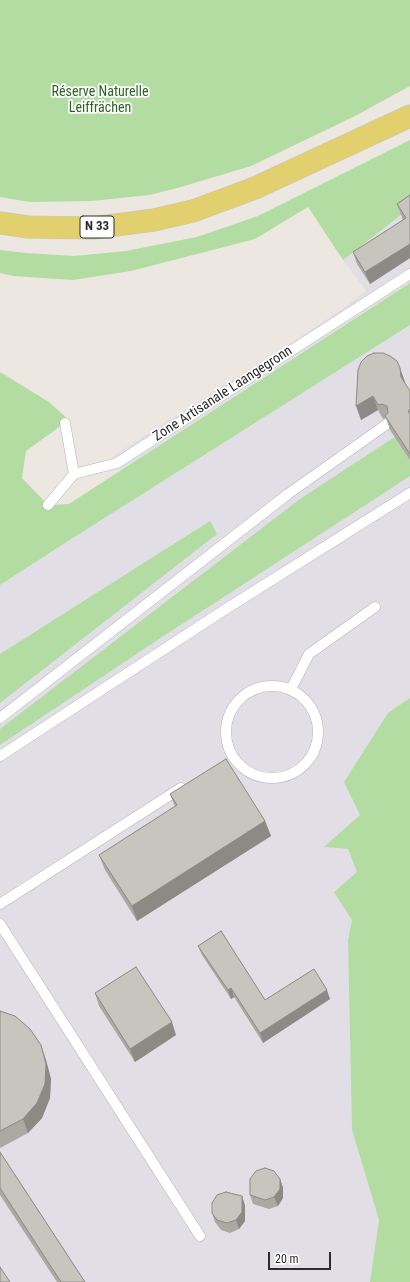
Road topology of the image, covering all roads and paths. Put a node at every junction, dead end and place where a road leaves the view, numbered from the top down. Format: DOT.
graph roads {
  1 [pos="410,111"];
  2 [pos="410,116"];
  3 [pos="369,136"];
  4 [pos="0,223"];
  5 [pos="410,274"];
  6 [pos="65,423"];
  7 [pos="386,424"];
  8 [pos="74,474"];
  9 [pos="410,493"];
  10 [pos="48,505"];
  11 [pos="375,607"];
  12 [pos="291,689"];
  13 [pos="0,718"];
  14 [pos="0,756"];
  15 [pos="192,781"];
  16 [pos="0,904"];
  17 [pos="0,924"];
  18 [pos="200,1236"];
  1 -- 3 [label="main road, N 33"];
  2 -- 3 [label="main road, N 33"];
  3 -- 4 [label="main road, N 33"];
  5 -- 8 [label="lane, Zone Artisanale Laangegronn"];
  6 -- 8 [label="lane"];
  7 -- 13 [label="lane"];
  8 -- 10 [label="lane"];
  9 -- 14 [label="lane"];
  11 -- 12 [label="lane"];
  12 -- 12 [label="lane"];
  15 -- 16 [label="lane"];
  17 -- 18 [label="lane"];
}
